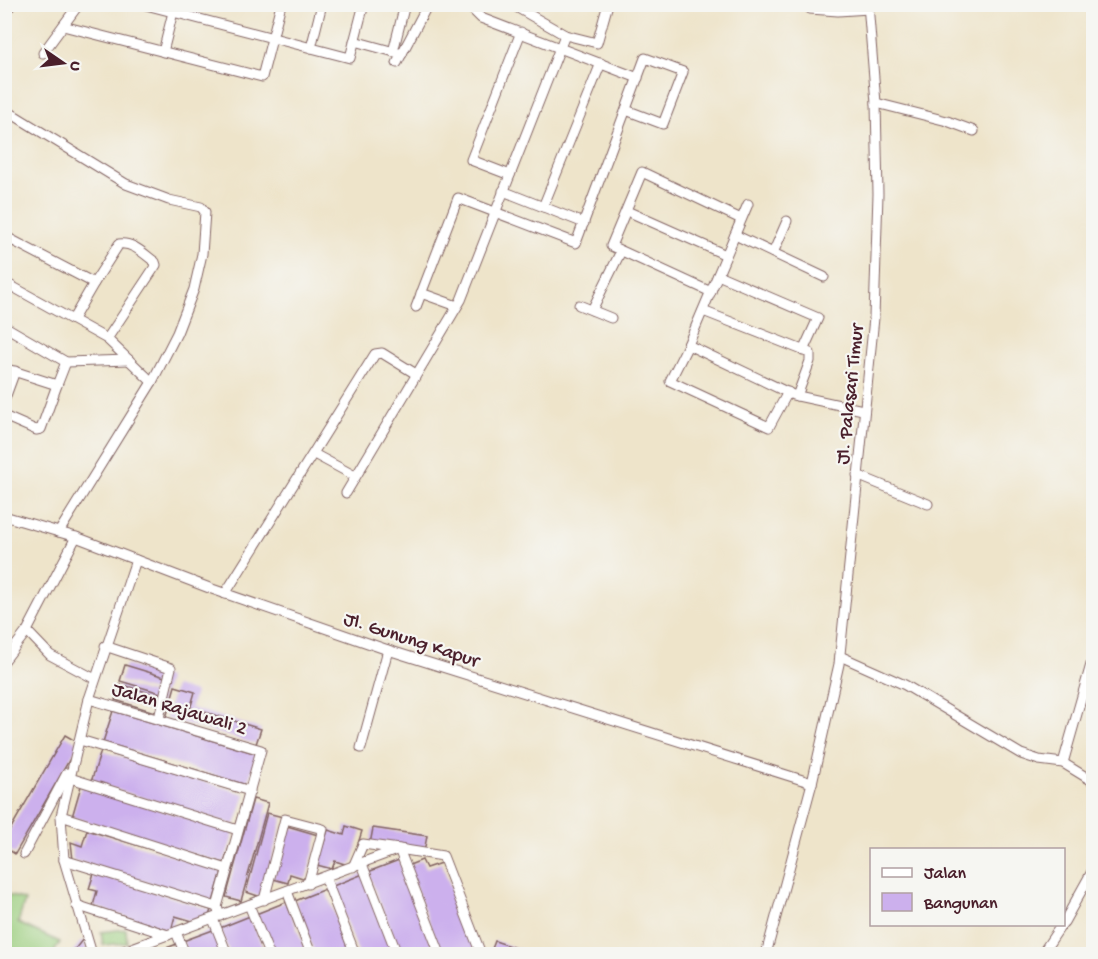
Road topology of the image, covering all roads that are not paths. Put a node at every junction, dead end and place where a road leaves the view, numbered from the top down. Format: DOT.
graph roads {
  1 [pos="12,4"];
  2 [pos="79,4"];
  3 [pos="141,4"];
  4 [pos="281,4"];
  5 [pos="322,4"];
  6 [pos="364,4"];
  7 [pos="405,4"];
  8 [pos="428,4"];
  9 [pos="467,4"];
  10 [pos="511,4"];
  11 [pos="608,4"];
  12 [pos="868,7"];
  13 [pos="174,9"];
  14 [pos="810,9"];
  15 [pos="4,13"];
  16 [pos="63,26"];
  17 [pos="521,32"];
  18 [pos="565,35"];
  19 [pos="272,38"];
  20 [pos="354,41"];
  21 [pos="560,47"];
  22 [pos="311,48"];
  23 [pos="163,52"];
  24 [pos="43,53"];
  25 [pos="397,56"];
  26 [pos="600,63"];
  27 [pos="638,78"];
  28 [pos="876,103"];
  29 [pos="4,109"];
  30 [pos="626,110"];
  31 [pos="974,131"];
  32 [pos="510,175"];
  33 [pos="503,191"];
  34 [pos="748,204"];
  35 [pos="543,207"];
  36 [pos="627,211"];
  37 [pos="495,212"];
  38 [pos="741,219"];
  39 [pos="787,221"];
  40 [pos="584,223"];
  41 [pos="735,235"];
  42 [pos="7,237"];
  43 [pos="621,251"];
  44 [pos="773,253"];
  45 [pos="726,255"];
  46 [pos="4,258"];
  47 [pos="718,274"];
  48 [pos="824,277"];
  49 [pos="4,282"];
  50 [pos="94,283"];
  51 [pos="711,292"];
  52 [pos="421,293"];
  53 [pos="579,305"];
  54 [pos="457,306"];
  55 [pos="416,307"];
  56 [pos="592,310"];
  57 [pos="703,311"];
  58 [pos="611,318"];
  59 [pos="73,319"];
  60 [pos="4,326"];
  61 [pos="107,339"];
  62 [pos="688,345"];
  63 [pos="803,351"];
  64 [pos="129,360"];
  65 [pos="66,362"];
  66 [pos="4,368"];
  67 [pos="15,371"];
  68 [pos="416,374"];
  69 [pos="152,382"];
  70 [pos="57,384"];
  71 [pos="793,394"];
  72 [pos="4,401"];
  73 [pos="863,410"];
  74 [pos="4,416"];
  75 [pos="314,454"];
  76 [pos="857,475"];
  77 [pos="355,476"];
  78 [pos="346,493"];
  79 [pos="928,504"];
  80 [pos="4,516"];
  81 [pos="59,532"];
  82 [pos="76,537"];
  83 [pos="136,560"];
  84 [pos="225,594"];
  85 [pos="27,631"];
  86 [pos="105,646"];
  87 [pos="388,650"];
  88 [pos="1094,654"];
  89 [pos="840,656"];
  90 [pos="4,661"];
  91 [pos="95,679"];
  92 [pos="89,699"];
  93 [pos="159,718"];
  94 [pos="80,740"];
  95 [pos="361,748"];
  96 [pos="75,758"];
  97 [pos="1063,763"];
  98 [pos="69,778"];
  99 [pos="1094,782"];
  100 [pos="812,783"];
  101 [pos="250,791"];
  102 [pos="61,816"];
  103 [pos="238,830"];
  104 [pos="399,849"];
  105 [pos="24,854"];
  106 [pos="64,860"];
  107 [pos="358,865"];
  108 [pos="1094,868"];
  109 [pos="227,869"];
  110 [pos="325,877"];
  111 [pos="308,884"];
  112 [pos="287,891"];
  113 [pos="264,900"];
  114 [pos="76,905"];
  115 [pos="249,905"];
  116 [pos="217,914"];
  117 [pos="1065,919"];
  118 [pos="1061,926"];
  119 [pos="172,934"];
  120 [pos="140,950"];
  121 [pos="92,954"];
  122 [pos="116,954"];
  123 [pos="185,954"];
  124 [pos="227,954"];
  125 [pos="269,954"];
  126 [pos="311,954"];
  127 [pos="355,954"];
  128 [pos="397,954"];
  129 [pos="440,954"];
  130 [pos="481,954"];
  131 [pos="766,954"];
  132 [pos="1042,954"];
  1 -- 15 [label="street"];
  2 -- 16 [label="street"];
  3 -- 13 [label="street"];
  4 -- 19 [label="street"];
  5 -- 22 [label="street"];
  6 -- 20 [label="street"];
  7 -- 25 [label="street"];
  8 -- 25 [label="street"];
  9 -- 17 [label="street"];
  10 -- 18 [label="street"];
  11 -- 18 [label="street"];
  12 -- 14 [label="street"];
  12 -- 28 [label="street, Jl. Palasari Timur"];
  13 -- 19 [label="street"];
  13 -- 23 [label="street"];
  16 -- 23 [label="street"];
  16 -- 24 [label="street"];
  17 -- 21 [label="street"];
  17 -- 32 [label="street"];
  18 -- 21 [label="street"];
  19 -- 22 [label="street"];
  19 -- 23 [label="street"];
  20 -- 22 [label="street"];
  20 -- 25 [label="street"];
  21 -- 26 [label="street"];
  21 -- 32 [label="street"];
  26 -- 27 [label="street"];
  26 -- 35 [label="street"];
  27 -- 30 [label="street"];
  27 -- 30 [label="street"];
  28 -- 31 [label="street"];
  28 -- 73 [label="street, Jl. Palasari Timur"];
  29 -- 69 [label="street"];
  30 -- 40 [label="street"];
  32 -- 33 [label="street"];
  33 -- 35 [label="street"];
  33 -- 37 [label="street"];
  34 -- 38 [label="street"];
  35 -- 40 [label="street"];
  36 -- 38 [label="street"];
  36 -- 43 [label="street"];
  36 -- 45 [label="street"];
  37 -- 40 [label="street"];
  37 -- 52 [label="street"];
  37 -- 54 [label="street"];
  38 -- 41 [label="street"];
  39 -- 44 [label="street"];
  41 -- 44 [label="street"];
  41 -- 45 [label="street"];
  42 -- 46 [label="street"];
  42 -- 50 [label="street"];
  43 -- 51 [label="street"];
  43 -- 56 [label="street"];
  44 -- 48 [label="street"];
  45 -- 47 [label="street"];
  47 -- 51 [label="street"];
  47 -- 63 [label="street"];
  49 -- 59 [label="street"];
  50 -- 59 [label="street"];
  50 -- 61 [label="street"];
  51 -- 57 [label="street"];
  52 -- 54 [label="street"];
  52 -- 55 [label="street"];
  53 -- 56 [label="street"];
  54 -- 68 [label="street"];
  56 -- 58 [label="street"];
  57 -- 62 [label="street"];
  57 -- 63 [label="street"];
  59 -- 61 [label="street"];
  60 -- 65 [label="street"];
  61 -- 64 [label="street"];
  62 -- 71 [label="street"];
  62 -- 71 [label="street"];
  63 -- 71 [label="street"];
  64 -- 65 [label="street"];
  64 -- 69 [label="street"];
  65 -- 70 [label="street"];
  66 -- 67 [label="street"];
  67 -- 70 [label="street"];
  67 -- 72 [label="street"];
  68 -- 75 [label="street"];
  68 -- 77 [label="street"];
  69 -- 81 [label="street"];
  70 -- 74 [label="street"];
  71 -- 73 [label="street"];
  73 -- 76 [label="street, Jl. Palasari Timur"];
  75 -- 77 [label="street"];
  75 -- 84 [label="street"];
  76 -- 79 [label="street"];
  76 -- 89 [label="street, Jl. Palasari Timur"];
  77 -- 78 [label="street"];
  80 -- 81 [label="street, Jl. Gunung Kapur"];
  81 -- 82 [label="street, Jl. Gunung Kapur"];
  82 -- 83 [label="street, Jl. Gunung Kapur"];
  82 -- 85 [label="street"];
  83 -- 84 [label="street, Jl. Gunung Kapur"];
  83 -- 86 [label="street"];
  84 -- 87 [label="street, Jl. Gunung Kapur"];
  85 -- 90 [label="street"];
  85 -- 91 [label="street"];
  86 -- 91 [label="street"];
  86 -- 93 [label="street"];
  87 -- 95 [label="street"];
  87 -- 100 [label="street, Jl. Gunung Kapur"];
  88 -- 97 [label="street"];
  89 -- 97 [label="street"];
  89 -- 100 [label="street, Jl. Palasari Timur"];
  91 -- 92 [label="street"];
  92 -- 93 [label="street, Jalan Rajawali 2"];
  92 -- 94 [label="street"];
  93 -- 101 [label="street, Jalan Rajawali 2"];
  94 -- 96 [label="street"];
  94 -- 101 [label="street"];
  96 -- 98 [label="street"];
  96 -- 105 [label="street"];
  97 -- 99 [label="street"];
  98 -- 102 [label="street"];
  98 -- 103 [label="street"];
  100 -- 131 [label="street, Jl. Palasari Timur"];
  101 -- 103 [label="street"];
  102 -- 106 [label="street"];
  102 -- 109 [label="street"];
  103 -- 109 [label="street"];
  104 -- 107 [label="street"];
  104 -- 107 [label="street"];
  104 -- 129 [label="street"];
  104 -- 130 [label="street"];
  106 -- 114 [label="street"];
  106 -- 116 [label="street"];
  107 -- 110 [label="street"];
  107 -- 128 [label="street"];
  108 -- 117 [label="street"];
  109 -- 116 [label="street"];
  110 -- 111 [label="street"];
  110 -- 127 [label="street"];
  111 -- 112 [label="street"];
  111 -- 113 [label="street"];
  112 -- 113 [label="street"];
  112 -- 126 [label="street"];
  113 -- 115 [label="street"];
  114 -- 119 [label="street"];
  114 -- 121 [label="street"];
  115 -- 116 [label="street"];
  115 -- 125 [label="street"];
  116 -- 119 [label="street"];
  116 -- 124 [label="street"];
  118 -- 132 [label="street"];
  119 -- 120 [label="street"];
  119 -- 123 [label="street"];
  120 -- 122 [label="street"];
}
